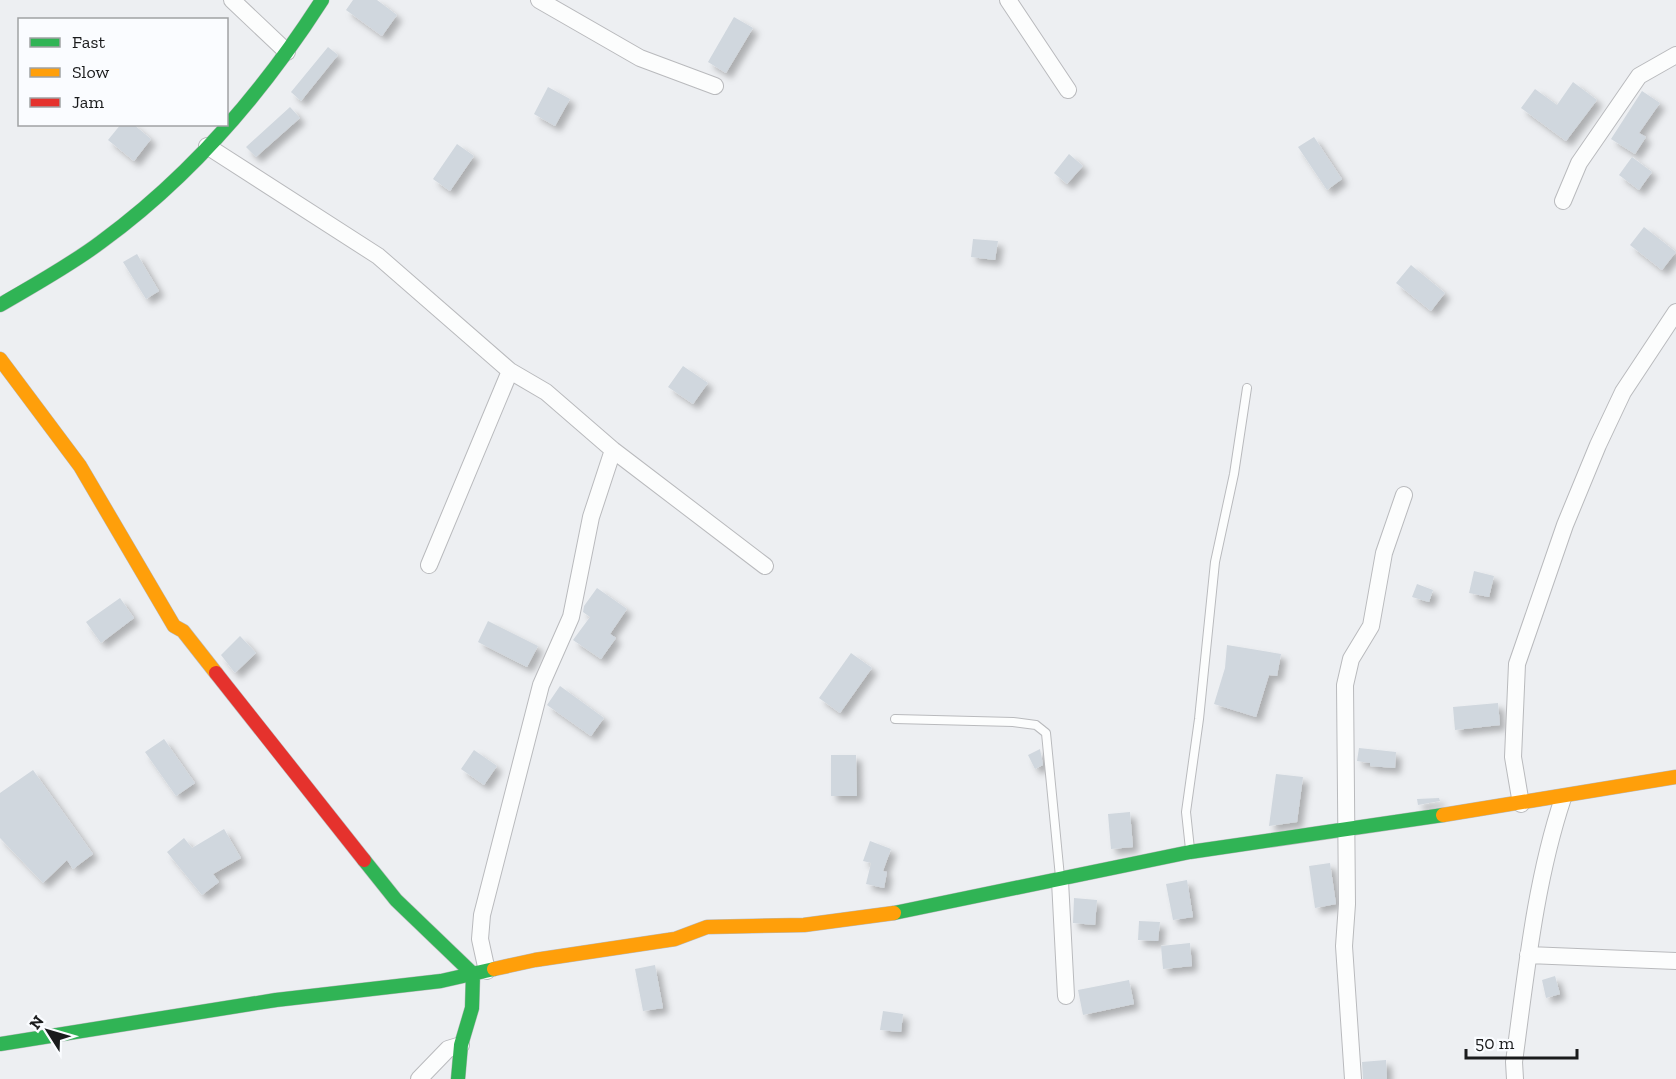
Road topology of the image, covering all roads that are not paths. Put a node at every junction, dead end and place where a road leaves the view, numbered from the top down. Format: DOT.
graph roads {
  1 [pos="232,0"];
  2 [pos="322,0"];
  3 [pos="539,0"];
  4 [pos="1008,0"];
  5 [pos="287,52"];
  6 [pos="1676,55"];
  7 [pos="715,86"];
  8 [pos="1068,90"];
  9 [pos="228,121"];
  10 [pos="224,126"];
  11 [pos="207,146"];
  12 [pos="1563,201"];
  13 [pos="0,305"];
  14 [pos="1676,312"];
  15 [pos="0,358"];
  16 [pos="510,370"];
  17 [pos="1246,388"];
  18 [pos="613,450"];
  19 [pos="1404,495"];
  20 [pos="429,565"];
  21 [pos="765,566"];
  22 [pos="895,719"];
  23 [pos="1676,777"];
  24 [pos="1563,798"];
  25 [pos="1521,804"];
  26 [pos="1345,830"];
  27 [pos="1191,852"];
  28 [pos="1060,880"];
  29 [pos="1528,955"];
  30 [pos="1676,961"];
  31 [pos="480,973"];
  32 [pos="1066,996"];
  33 [pos="0,1044"];
  34 [pos="461,1045"];
  35 [pos="419,1079"];
  36 [pos="458,1079"];
  37 [pos="1353,1079"];
  38 [pos="1515,1079"];
  1 -- 5 [label="street"];
  2 -- 5 [label="street"];
  3 -- 7 [label="street"];
  4 -- 8 [label="street"];
  5 -- 9 [label="street"];
  6 -- 12 [label="street"];
  10 -- 11 [label="street"];
  11 -- 13 [label="street"];
  11 -- 16 [label="street"];
  14 -- 25 [label="street"];
  15 -- 31 [label="street"];
  16 -- 18 [label="street"];
  16 -- 20 [label="street"];
  17 -- 27 [label="lane"];
  18 -- 21 [label="street"];
  18 -- 31 [label="street"];
  19 -- 26 [label="street"];
  22 -- 28 [label="lane"];
  23 -- 24 [label="street"];
  24 -- 25 [label="street"];
  24 -- 29 [label="street"];
  25 -- 26 [label="street"];
  26 -- 27 [label="street"];
  26 -- 37 [label="street"];
  27 -- 28 [label="street"];
  28 -- 31 [label="street"];
  28 -- 32 [label="street"];
  29 -- 30 [label="street"];
  29 -- 38 [label="street"];
  31 -- 33 [label="street"];
  31 -- 34 [label="street"];
  34 -- 35 [label="street"];
  34 -- 36 [label="street"];
}
